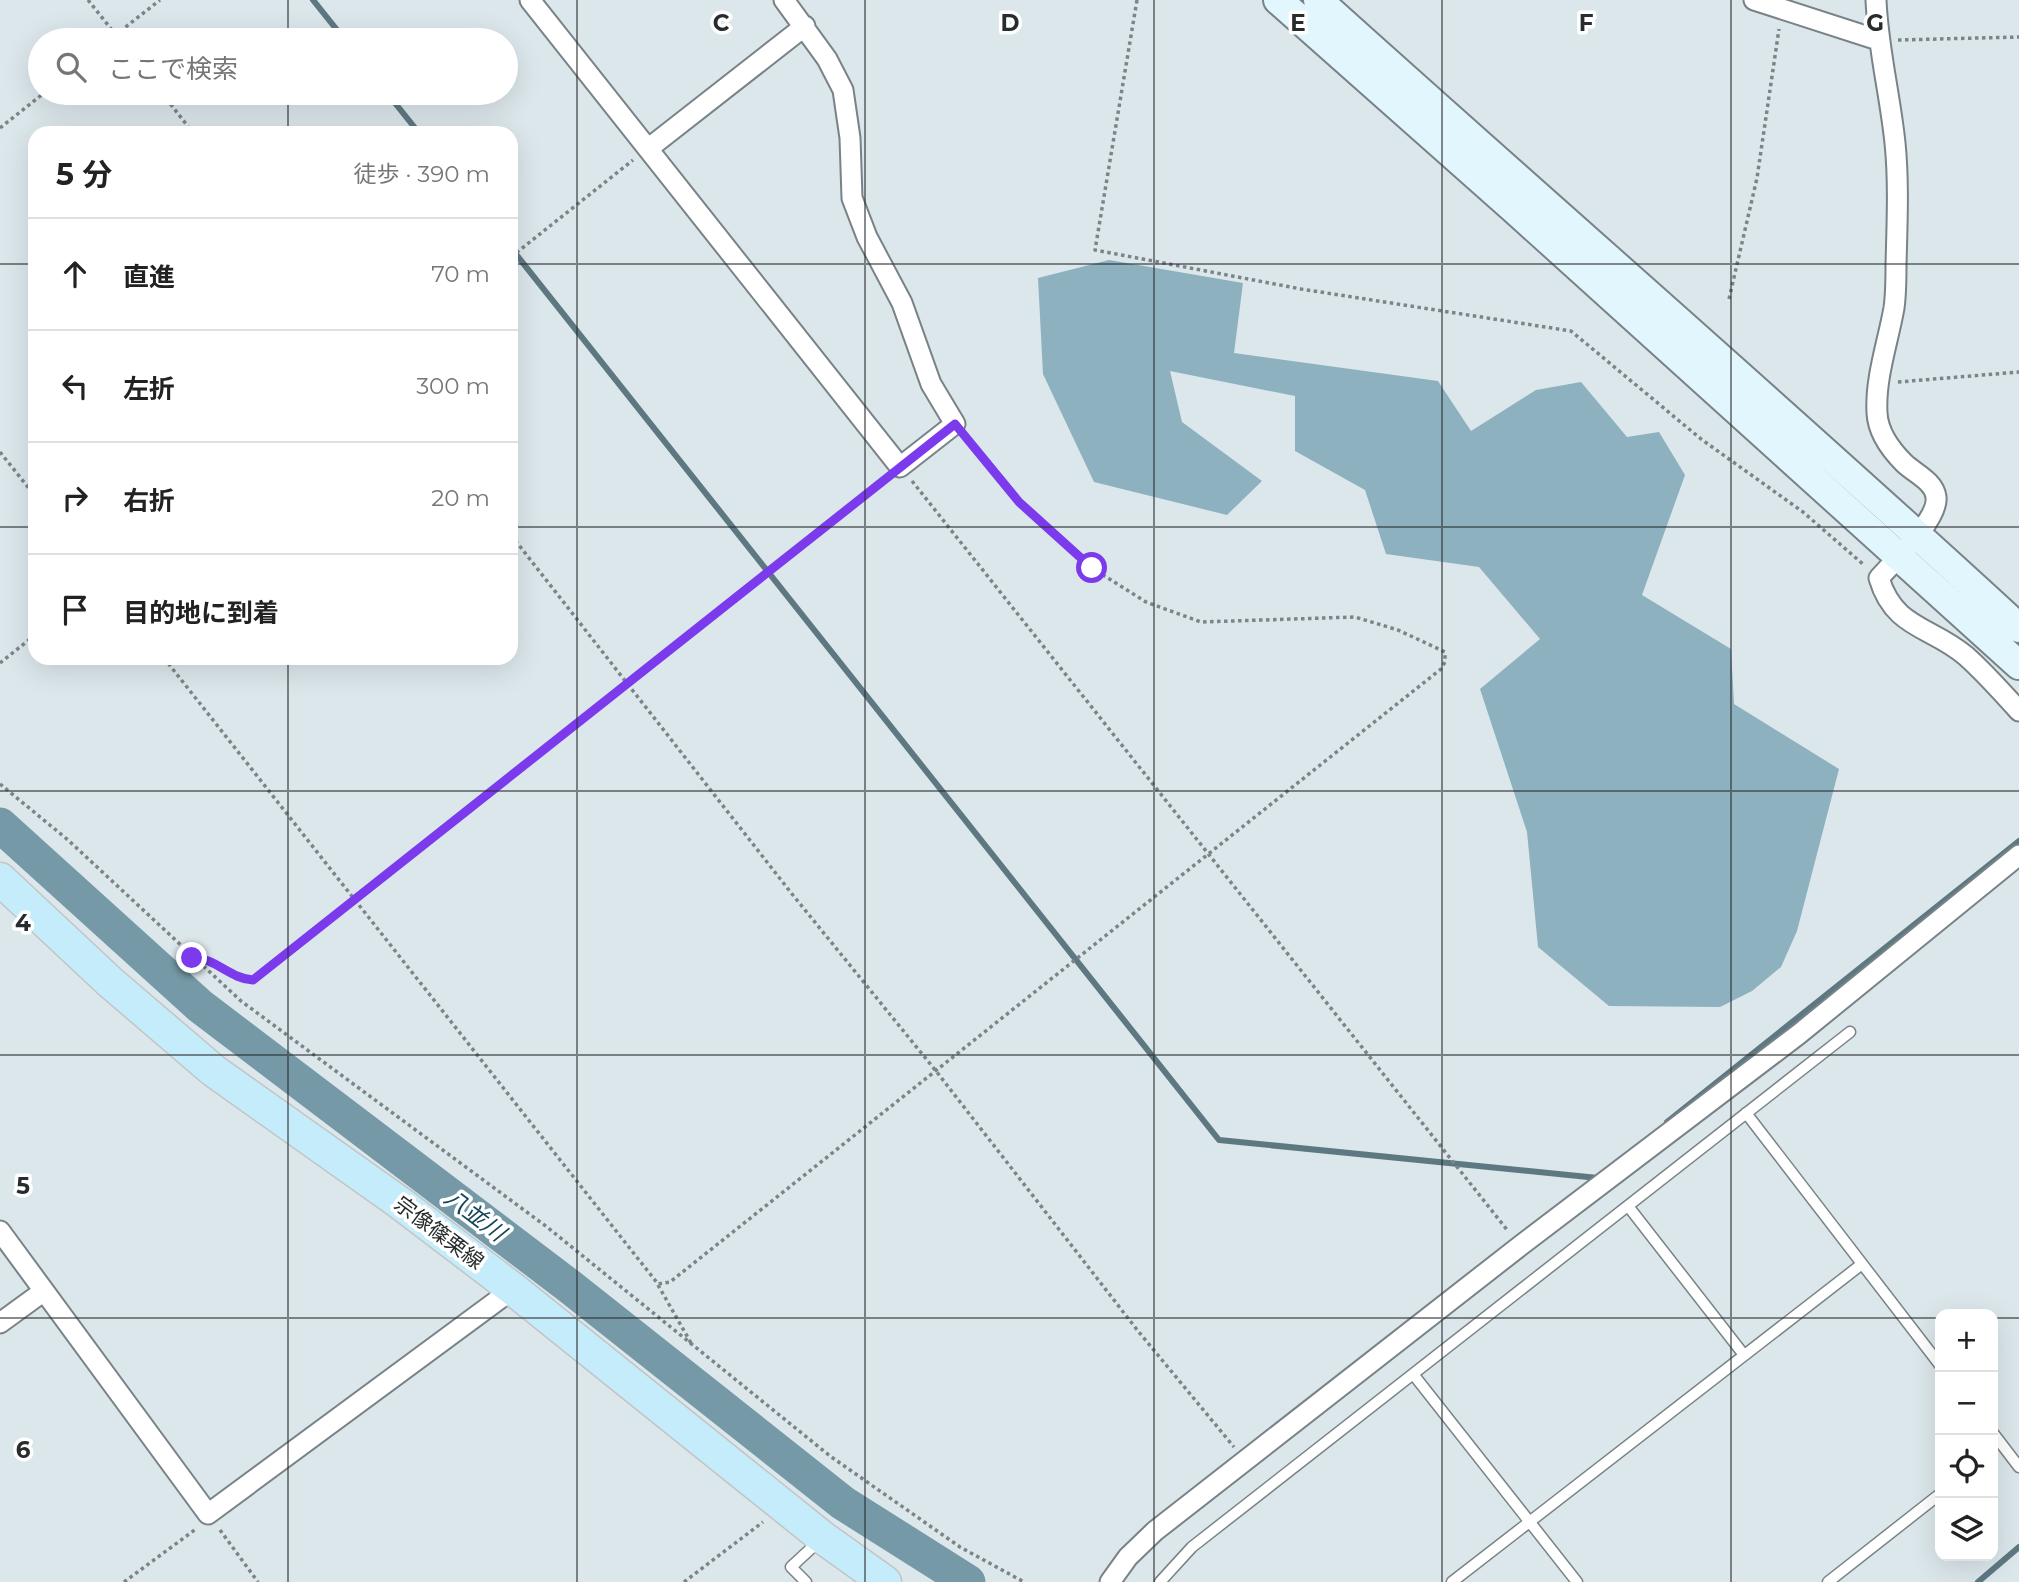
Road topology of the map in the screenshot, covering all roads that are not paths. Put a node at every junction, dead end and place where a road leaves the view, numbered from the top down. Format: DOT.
graph roads {
  1 [pos="530,0"];
  2 [pos="784,0"];
  3 [pos="1278,0"];
  4 [pos="1318,0"];
  5 [pos="1754,0"];
  6 [pos="1876,0"];
  7 [pos="804,26"];
  8 [pos="1878,40"];
  9 [pos="649,148"];
  10 [pos="1917,534"];
  11 [pos="1898,557"];
  12 [pos="2019,628"];
  13 [pos="2019,665"];
  14 [pos="2019,711"];
  15 [pos="2019,855"];
  16 [pos="5,891"];
  17 [pos="1850,1032"];
  18 [pos="1746,1113"];
  19 [pos="1628,1206"];
  20 [pos="0,1231"];
  21 [pos="1862,1264"];
  22 [pos="513,1289"];
  23 [pos="44,1291"];
  24 [pos="0,1323"];
  25 [pos="1744,1355"];
  26 [pos="1935,1359"];
  27 [pos="1413,1374"];
  28 [pos="1994,1435"];
  29 [pos="2002,1445"];
  30 [pos="1998,1449"];
  31 [pos="2019,1467"];
  32 [pos="1935,1498"];
  33 [pos="1530,1522"];
  34 [pos="822,1537"];
  35 [pos="800,1580"];
  36 [pos="885,1582"];
  37 [pos="1110,1582"];
  38 [pos="1160,1582"];
  39 [pos="1452,1582"];
  40 [pos="1577,1582"];
  41 [pos="1828,1582"];
  1 -- 9 [label="street"];
  2 -- 7 [label="street"];
  3 -- 11 [label="street"];
  4 -- 10 [label="street"];
  5 -- 8 [label="street"];
  6 -- 8 [label="street"];
  7 -- 9 [label="street"];
  7 -- 9 [label="street"];
  8 -- 10 [label="street"];
  10 -- 11 [label="street"];
  10 -- 12 [label="street"];
  11 -- 13 [label="street"];
  11 -- 14 [label="street"];
  15 -- 37 [label="street"];
  16 -- 22 [label="main road, 宗像篠栗線"];
  17 -- 18 [label="lane"];
  18 -- 19 [label="lane"];
  18 -- 21 [label="lane"];
  19 -- 25 [label="lane"];
  19 -- 27 [label="lane"];
  20 -- 23 [label="street"];
  21 -- 25 [label="lane"];
  21 -- 26 [label="lane"];
  22 -- 23 [label="street"];
  22 -- 34 [label="main road, 宗像篠栗線"];
  23 -- 24 [label="street"];
  25 -- 33 [label="lane"];
  27 -- 33 [label="lane"];
  27 -- 38 [label="lane"];
  28 -- 29 [label="lane"];
  29 -- 30 [label="lane"];
  29 -- 31 [label="lane"];
  32 -- 41 [label="lane"];
  33 -- 39 [label="lane"];
  33 -- 40 [label="lane"];
  34 -- 35 [label="lane"];
  34 -- 36 [label="main road, 宗像篠栗線"];
}
